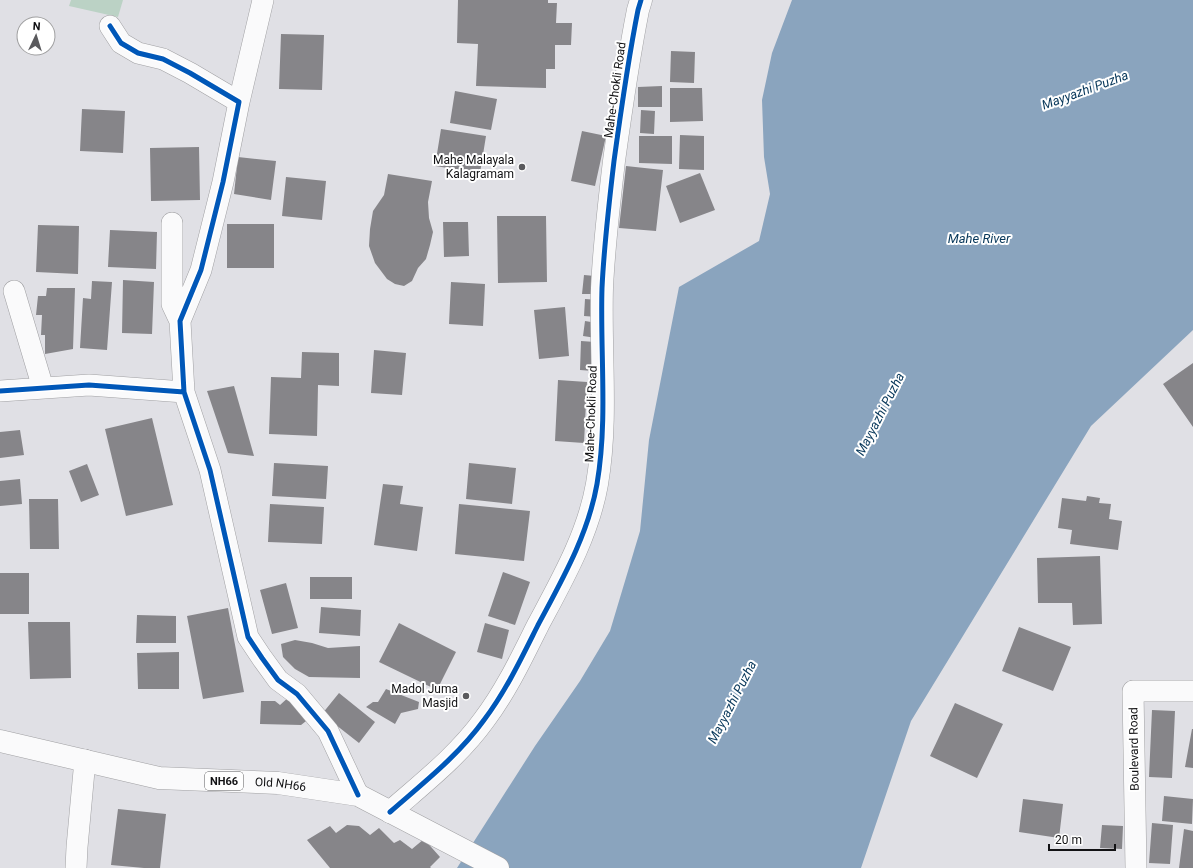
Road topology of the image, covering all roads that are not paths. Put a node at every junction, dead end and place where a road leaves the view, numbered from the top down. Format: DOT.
graph roads {
  1 [pos="263,0"];
  2 [pos="641,0"];
  3 [pos="110,26"];
  4 [pos="239,102"];
  5 [pos="172,223"];
  6 [pos="14,291"];
  7 [pos="180,321"];
  8 [pos="43,388"];
  9 [pos="0,391"];
  10 [pos="184,392"];
  11 [pos="1193,691"];
  12 [pos="0,741"];
  13 [pos="85,760"];
  14 [pos="358,795"];
  15 [pos="390,812"];
  16 [pos="76,868"];
  17 [pos="498,868"];
  18 [pos="1136,868"];
  1 -- 4 [label="street"];
  2 -- 15 [label="street, Mahe-Chokli Road"];
  3 -- 4 [label="street"];
  4 -- 7 [label="street"];
  5 -- 7 [label="street"];
  6 -- 8 [label="street"];
  7 -- 10 [label="street"];
  8 -- 9 [label="street"];
  8 -- 10 [label="street"];
  10 -- 14 [label="street"];
  11 -- 18 [label="street, Boulevard Road"];
  12 -- 13 [label="street, Old NH66 / NH66"];
  13 -- 14 [label="street, Old NH66 / NH66"];
  13 -- 16 [label="street"];
  14 -- 15 [label="street, Old NH66 / NH66"];
  15 -- 17 [label="street, Old NH66 / NH66"];
}
